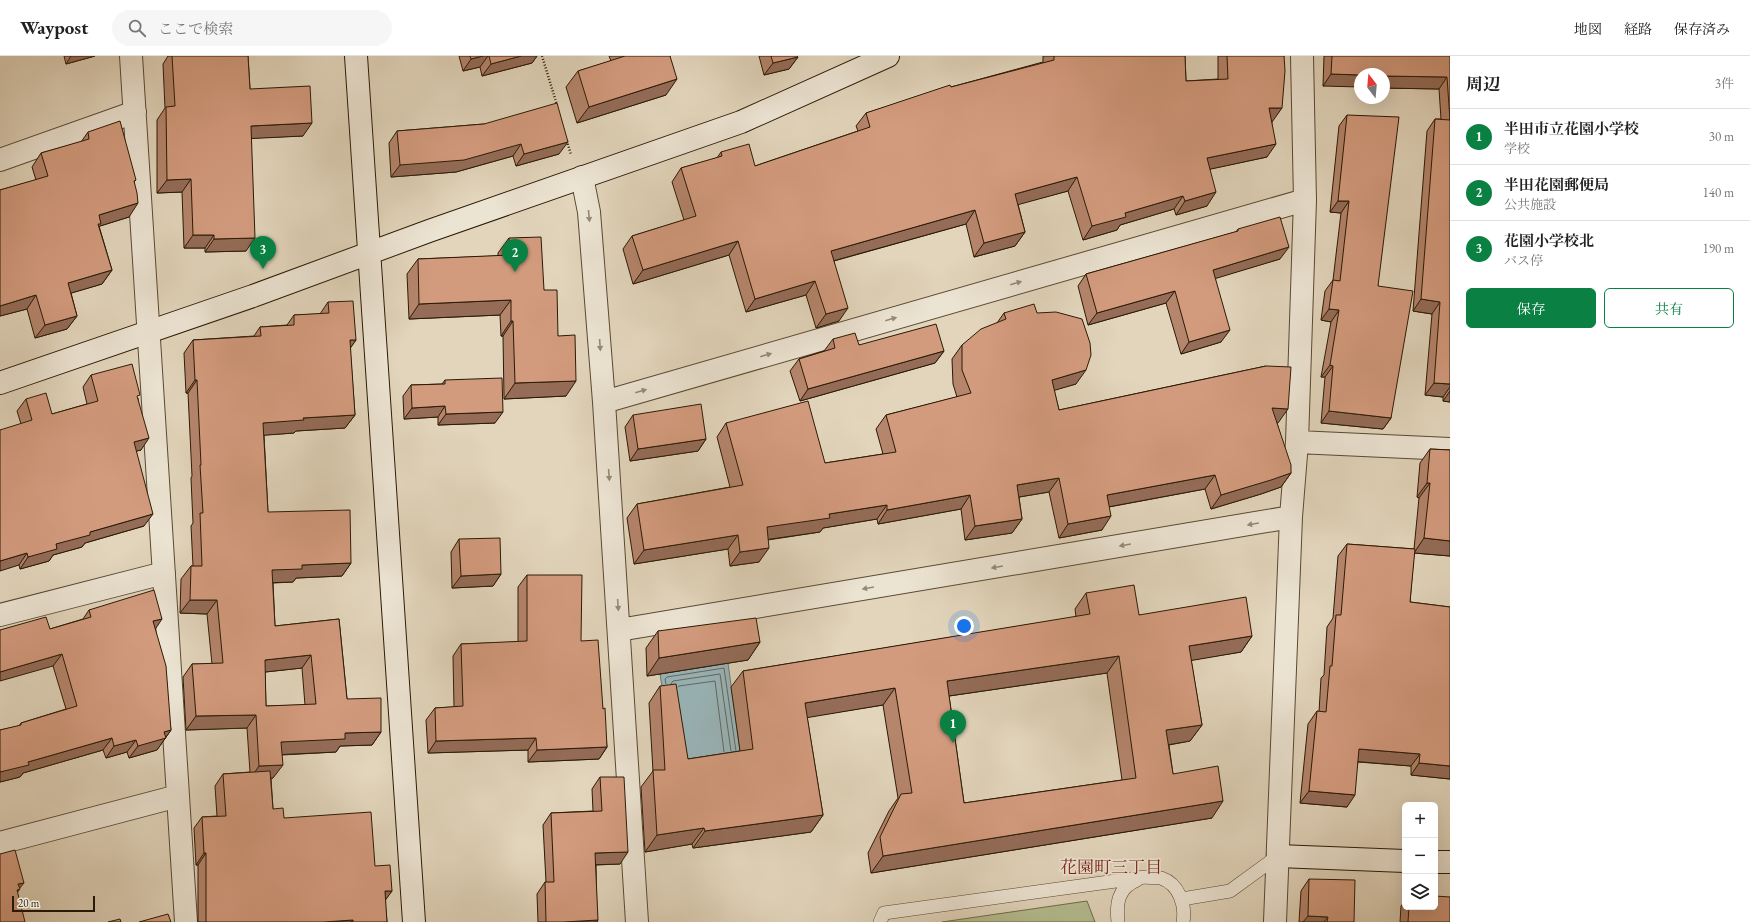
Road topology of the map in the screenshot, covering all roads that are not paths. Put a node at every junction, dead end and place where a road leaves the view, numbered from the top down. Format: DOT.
graph roads {
  1 [pos="131,56"];
  2 [pos="356,56"];
  3 [pos="888,56"];
  4 [pos="1302,56"];
  5 [pos="135,112"];
  6 [pos="0,160"];
  7 [pos="577,168"];
  8 [pos="1306,200"];
  9 [pos="368,253"];
  10 [pos="149,332"];
  11 [pos="0,383"];
  12 [pos="604,402"];
  13 [pos="1297,442"];
  14 [pos="1450,449"];
  15 [pos="1291,517"];
  16 [pos="164,572"];
  17 [pos="0,615"];
  18 [pos="619,630"];
  19 [pos="178,796"];
  20 [pos="0,842"];
  21 [pos="1278,856"];
  22 [pos="1402,861"];
  23 [pos="1438,862"];
  24 [pos="1450,862"];
  25 [pos="1145,878"];
  26 [pos="1182,899"];
  27 [pos="186,922"];
  28 [pos="414,922"];
  29 [pos="637,922"];
  30 [pos="880,922"];
  31 [pos="1118,922"];
  32 [pos="1183,922"];
  33 [pos="1275,922"];
  1 -- 5 [label="street"];
  2 -- 9 [label="street"];
  3 -- 7 [label="street"];
  4 -- 8 [label="street"];
  5 -- 6 [label="street"];
  5 -- 10 [label="street"];
  7 -- 9 [label="street"];
  7 -- 12 [label="street, one-way"];
  12 -- 8 [label="street, one-way"];
  8 -- 13 [label="street"];
  9 -- 10 [label="street"];
  9 -- 28 [label="street"];
  10 -- 11 [label="street"];
  10 -- 16 [label="street"];
  12 -- 18 [label="street, one-way"];
  13 -- 14 [label="street"];
  13 -- 15 [label="street"];
  15 -- 18 [label="street, one-way"];
  15 -- 21 [label="street"];
  16 -- 17 [label="street"];
  16 -- 19 [label="street"];
  18 -- 29 [label="street"];
  19 -- 20 [label="street"];
  19 -- 27 [label="street"];
  21 -- 22 [label="street"];
  21 -- 26 [label="lane"];
  21 -- 33 [label="street"];
  23 -- 24 [label="street"];
  25 -- 26 [label="lane"];
  25 -- 30 [label="lane"];
  25 -- 31 [label="lane"];
  26 -- 32 [label="lane"];
}
